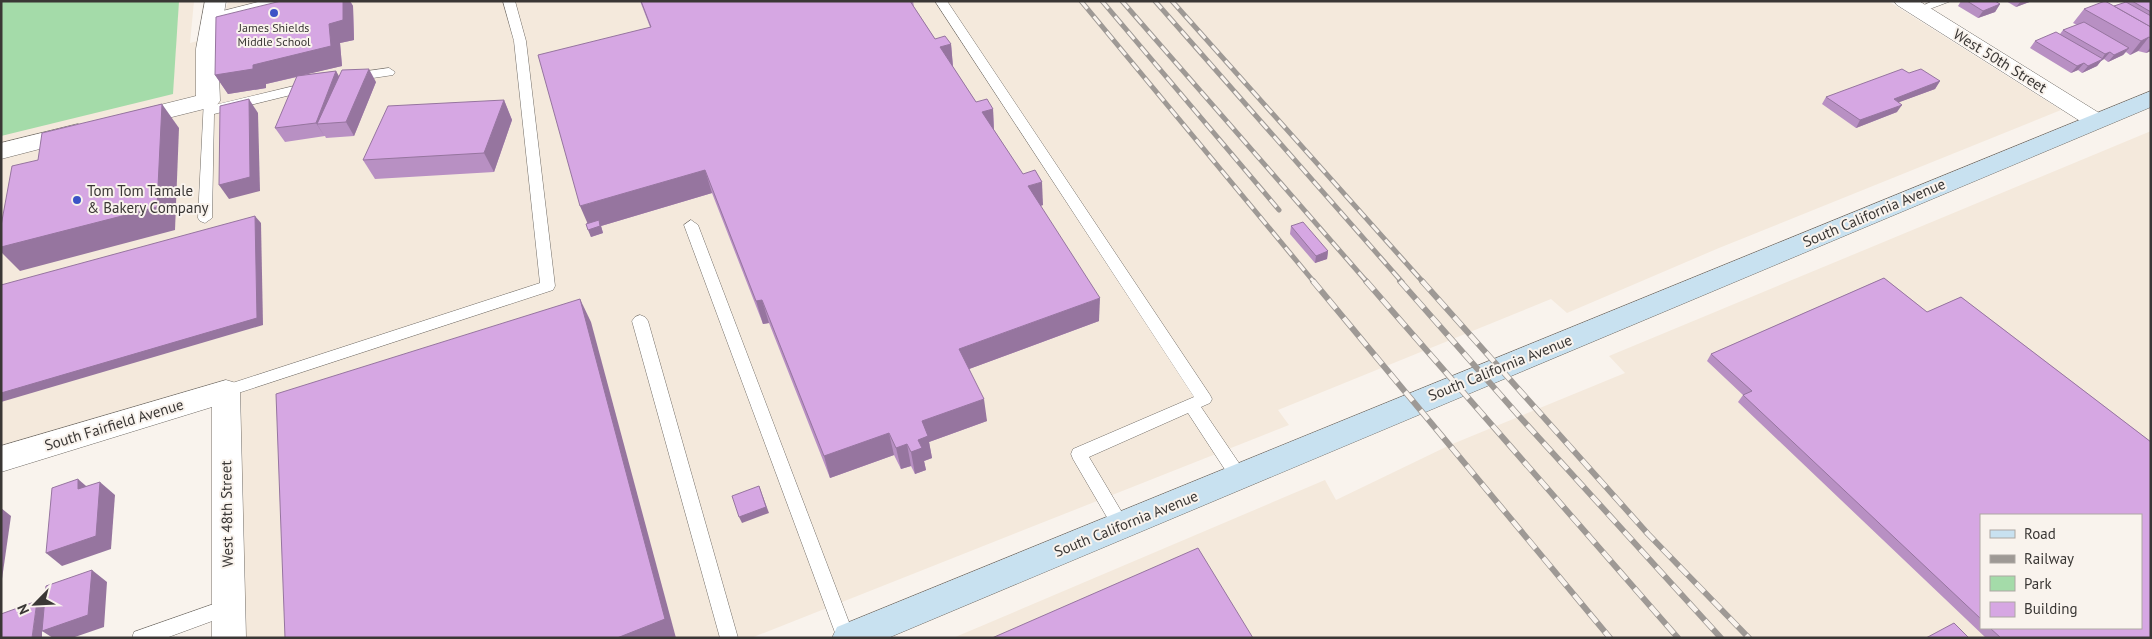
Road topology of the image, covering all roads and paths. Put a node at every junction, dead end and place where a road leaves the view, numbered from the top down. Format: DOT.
graph roads {
  1 [pos="278,1"];
  2 [pos="509,1"];
  3 [pos="940,1"];
  4 [pos="1945,1"];
  5 [pos="1912,6"];
  6 [pos="215,9"];
  7 [pos="389,72"];
  8 [pos="2151,98"];
  9 [pos="208,106"];
  10 [pos="2096,120"];
  11 [pos="1,151"];
  12 [pos="205,218"];
  13 [pos="691,225"];
  14 [pos="640,321"];
  15 [pos="226,391"];
  16 [pos="1191,405"];
  17 [pos="1,459"];
  18 [pos="1238,477"];
  19 [pos="1121,526"];
  20 [pos="228,607"];
  21 [pos="857,636"];
  22 [pos="141,638"];
  23 [pos="228,638"];
  24 [pos="729,638"];
  1 -- 6 [label="lane"];
  2 -- 15 [label="lane"];
  3 -- 16 [label="lane"];
  4 -- 5 [label="lane"];
  5 -- 10 [label="street, West 50th Street"];
  6 -- 9 [label="street"];
  7 -- 9 [label="lane"];
  8 -- 10 [label="street, South California Avenue"];
  9 -- 11 [label="street"];
  9 -- 12 [label="lane"];
  10 -- 18 [label="street, South California Avenue"];
  13 -- 21 [label="lane"];
  14 -- 24 [label="lane"];
  15 -- 17 [label="street, South Fairfield Avenue"];
  15 -- 20 [label="street, West 48th Street"];
  16 -- 18 [label="lane"];
  16 -- 19 [label="lane"];
  18 -- 19 [label="street, South California Avenue"];
  19 -- 21 [label="street, South California Avenue"];
  20 -- 22 [label="lane"];
  20 -- 23 [label="street, West 48th Street"];
}
